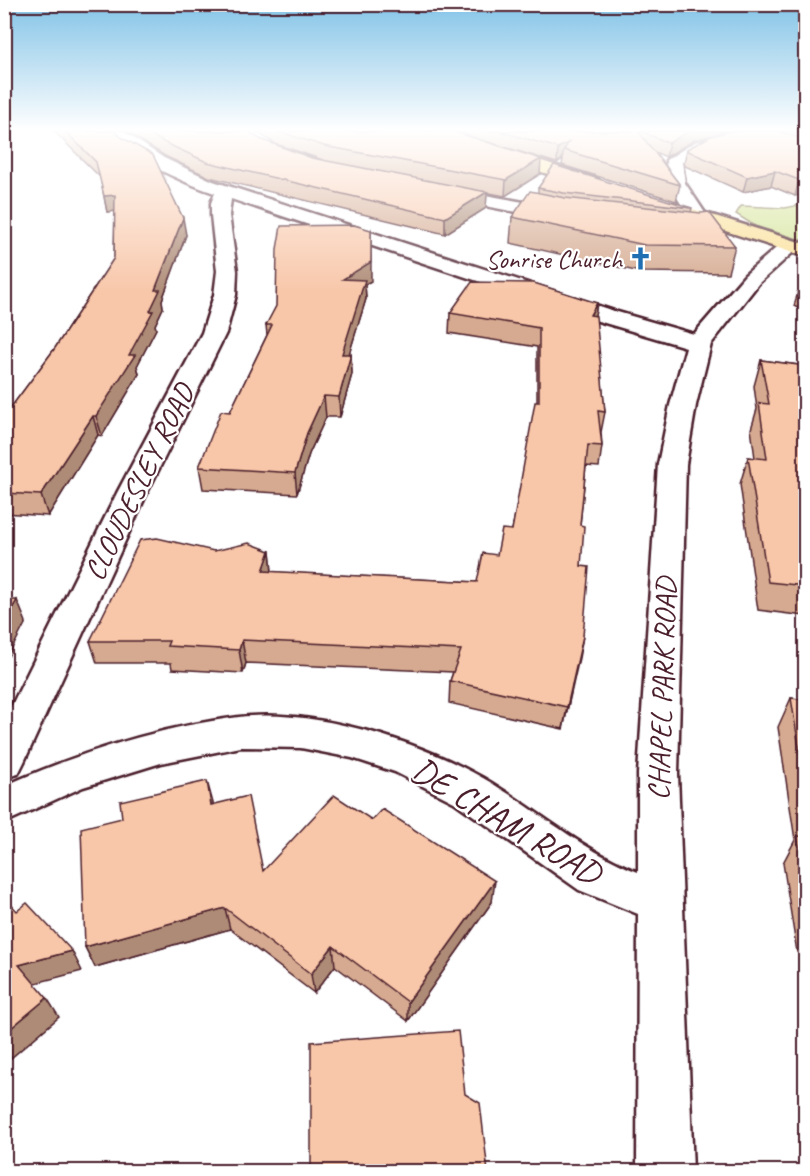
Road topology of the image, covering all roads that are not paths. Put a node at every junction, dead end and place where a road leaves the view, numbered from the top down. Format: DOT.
graph roads {
  1 [pos="210,186"];
  2 [pos="601,186"];
  3 [pos="678,186"];
  4 [pos="608,188"];
  5 [pos="429,189"];
  6 [pos="225,192"];
  7 [pos="659,204"];
  8 [pos="698,216"];
  9 [pos="578,218"];
  10 [pos="723,224"];
  11 [pos="684,230"];
  12 [pos="798,249"];
  13 [pos="699,343"];
  14 [pos="4,762"];
  15 [pos="4,805"];
  16 [pos="660,902"];
  17 [pos="665,1172"];
  1 -- 6 [label="street"];
  2 -- 4 [label="highway"];
  3 -- 8 [label="street"];
  5 -- 9 [label="street"];
  6 -- 13 [label="street"];
  6 -- 14 [label="street, CLOUDESLEY ROAD"];
  7 -- 8 [label="highway"];
  8 -- 10 [label="highway"];
  10 -- 11 [label="street"];
  10 -- 12 [label="highway"];
  12 -- 13 [label="street, CHAPEL PARK ROAD"];
  13 -- 16 [label="street, CHAPEL PARK ROAD"];
  15 -- 16 [label="street, DE CHAM ROAD"];
  16 -- 17 [label="street, CHAPEL PARK ROAD"];
}
